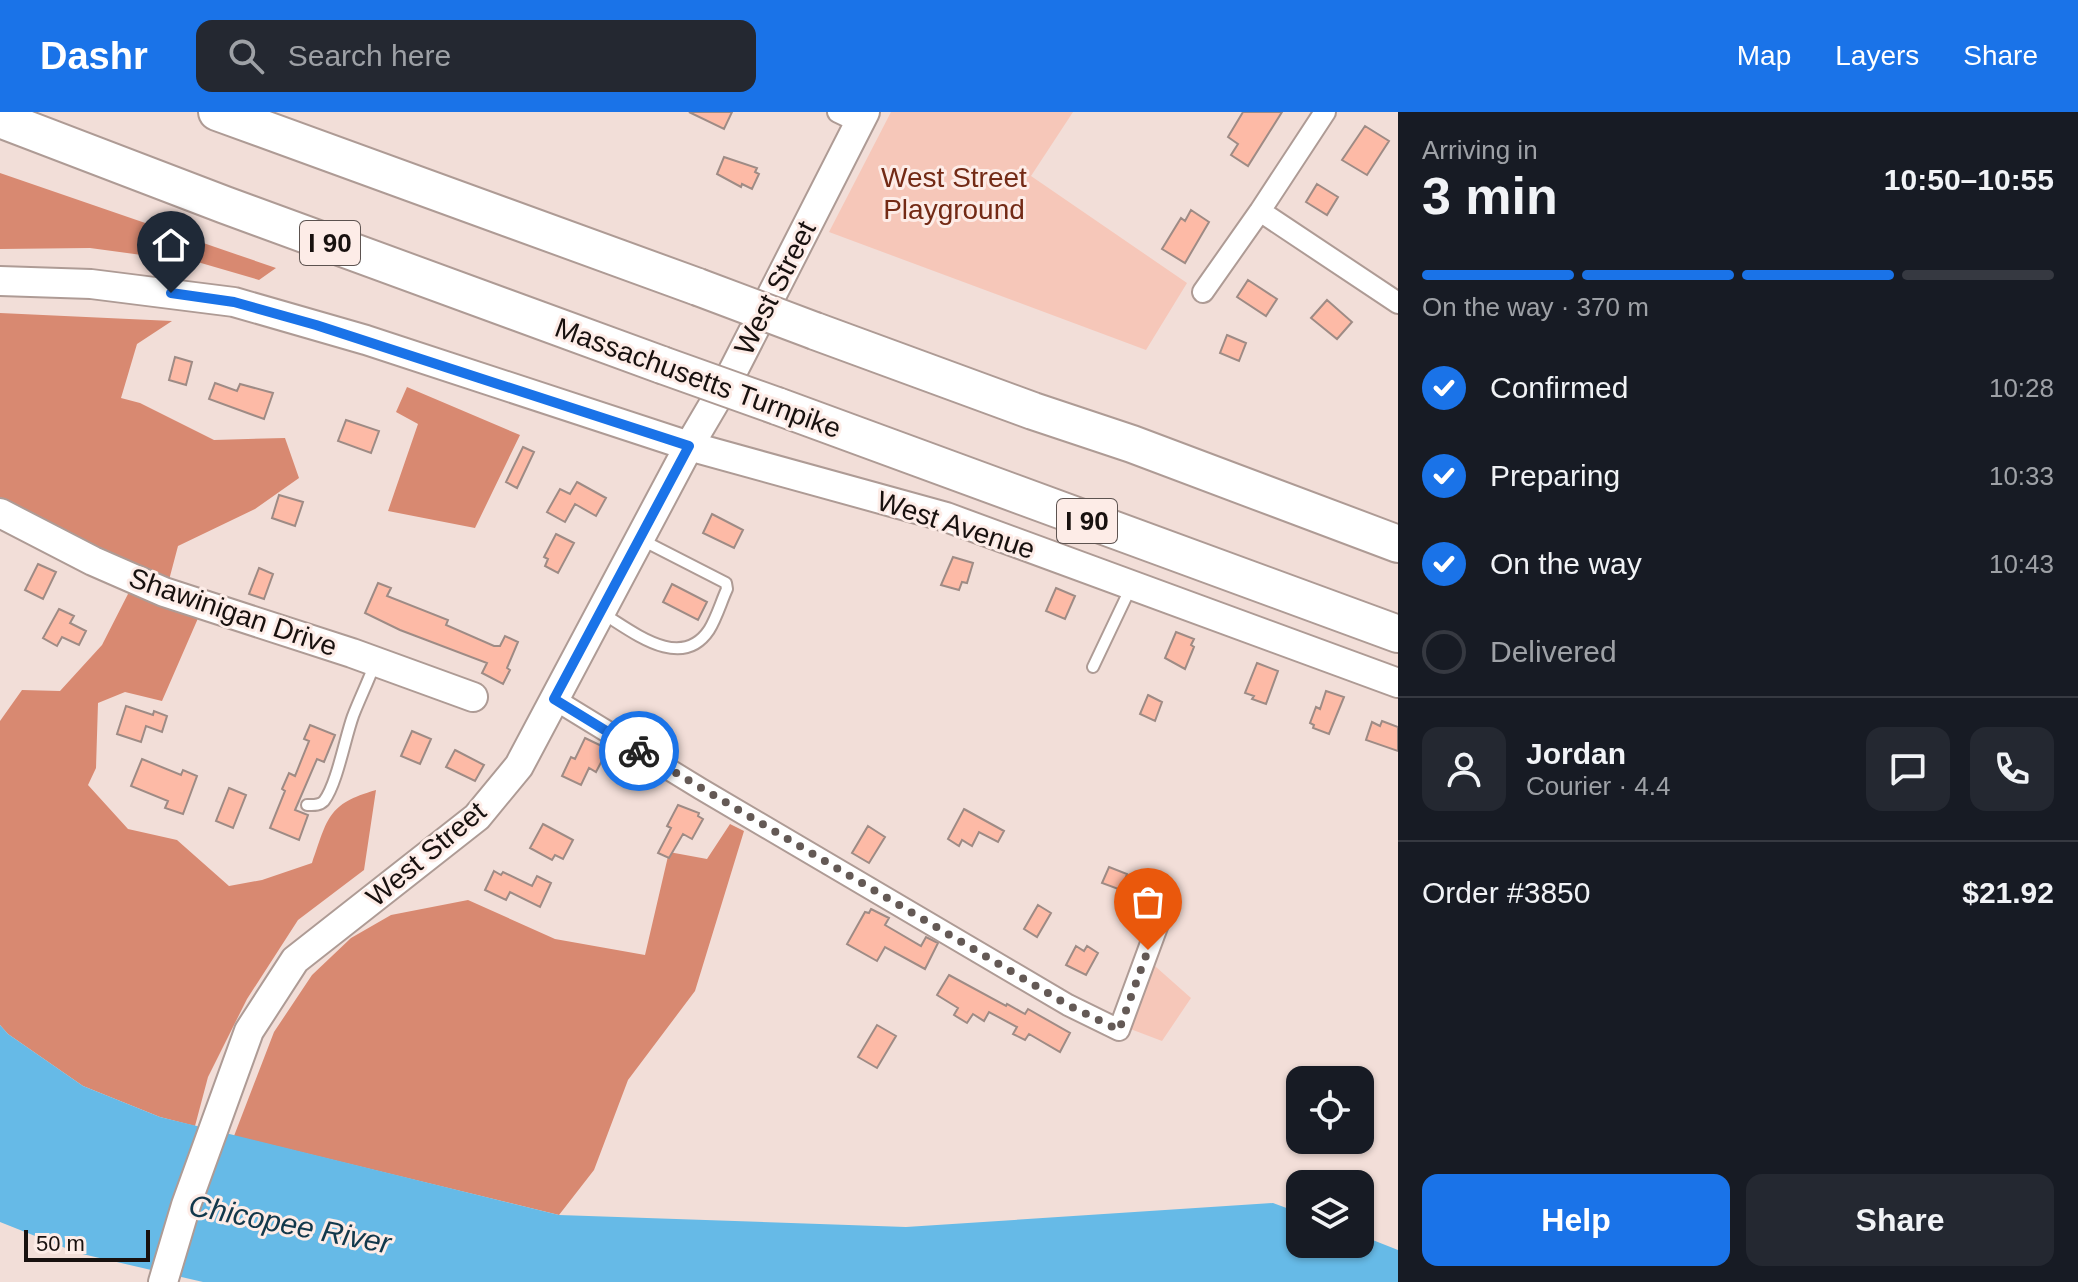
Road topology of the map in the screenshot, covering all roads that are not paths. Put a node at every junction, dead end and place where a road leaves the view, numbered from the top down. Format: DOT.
graph roads {
  1 [pos="217,112"];
  2 [pos="1325,112"];
  3 [pos="854,115"];
  4 [pos="0,119"];
  5 [pos="1260,211"];
  6 [pos="0,281"];
  7 [pos="1203,292"];
  8 [pos="1398,303"];
  9 [pos="689,446"];
  10 [pos="0,513"];
  11 [pos="640,538"];
  12 [pos="1398,544"];
  13 [pos="1131,585"];
  14 [pos="601,612"];
  15 [pos="1398,634"];
  16 [pos="375,662"];
  17 [pos="1093,667"];
  18 [pos="1398,683"];
  19 [pos="473,697"];
  20 [pos="554,699"];
  21 [pos="307,805"];
  22 [pos="1168,897"];
  23 [pos="163,1281"];
  1 -- 12 [label="highway, bridge"];
  2 -- 5 [label="street"];
  3 -- 9 [label="main road, West Street"];
  4 -- 15 [label="highway, Massachusetts Turnpike / I 90, bridge"];
  5 -- 7 [label="street"];
  5 -- 8 [label="street"];
  6 -- 9 [label="main road, West Avenue"];
  9 -- 11 [label="main road, West Street"];
  9 -- 13 [label="main road, West Avenue"];
  10 -- 16 [label="main road, Shawinigan Drive"];
  11 -- 14 [label="main road, West Street"];
  11 -- 14 [label="lane"];
  13 -- 17 [label="lane"];
  13 -- 18 [label="main road, West Avenue"];
  14 -- 20 [label="main road, West Street"];
  16 -- 19 [label="main road, Shawinigan Drive"];
  16 -- 21 [label="lane"];
  20 -- 22 [label="street"];
  20 -- 23 [label="main road, West Street"];
}
